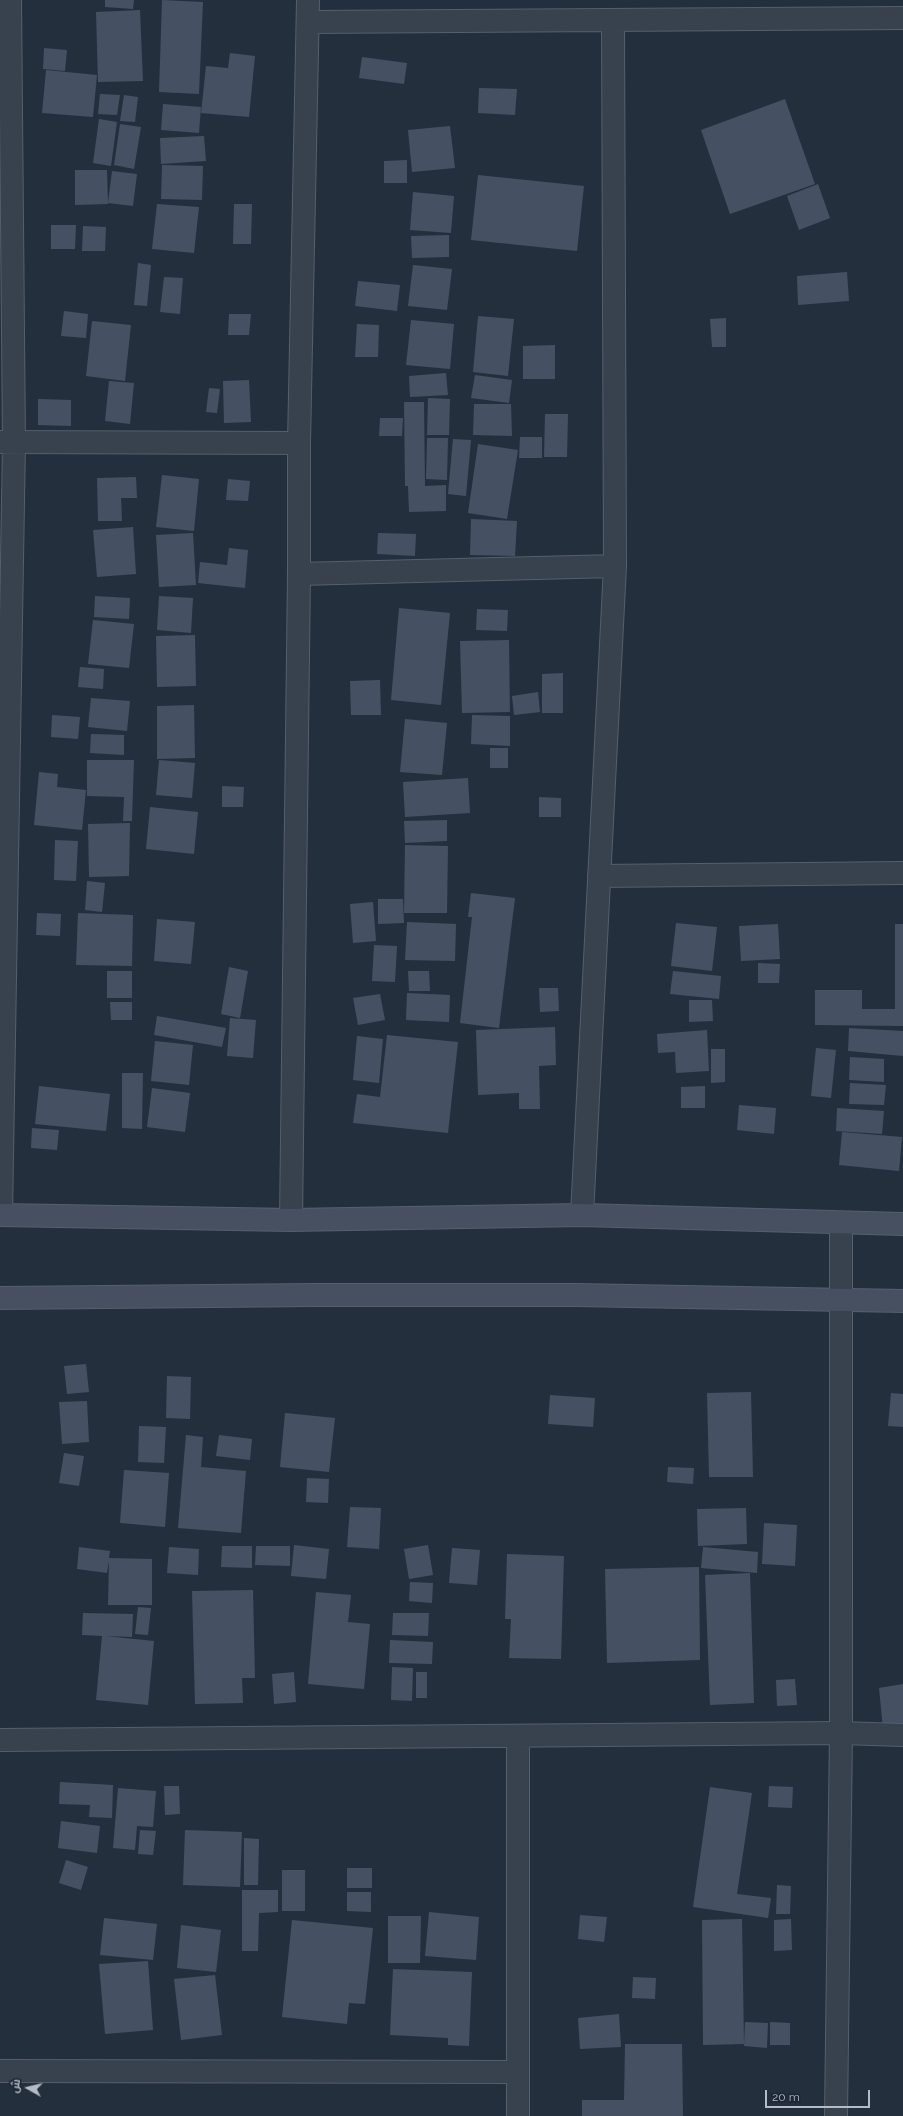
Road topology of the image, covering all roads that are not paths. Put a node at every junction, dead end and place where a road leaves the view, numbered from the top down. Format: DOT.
graph roads {
  1 [pos="10,0"];
  2 [pos="308,0"];
  3 [pos="903,18"];
  4 [pos="613,20"];
  5 [pos="309,22"];
  6 [pos="7,442"];
  7 [pos="298,444"];
  8 [pos="616,566"];
  9 [pos="299,574"];
  10 [pos="903,873"];
  11 [pos="599,876"];
  12 [pos="1,1215"];
  13 [pos="582,1216"];
  14 [pos="291,1220"];
  15 [pos="841,1223"];
  16 [pos="903,1224"];
  17 [pos="0,1298"];
  18 [pos="840,1301"];
  19 [pos="903,1301"];
  20 [pos="841,1734"];
  21 [pos="903,1735"];
  22 [pos="518,1736"];
  23 [pos="0,1740"];
  24 [pos="0,2072"];
  25 [pos="518,2072"];
  26 [pos="518,2116"];
  27 [pos="836,2116"];
  1 -- 6 [label="street"];
  2 -- 5 [label="street"];
  3 -- 4 [label="street"];
  4 -- 5 [label="street"];
  4 -- 8 [label="street"];
  5 -- 7 [label="street"];
  6 -- 7 [label="street"];
  6 -- 12 [label="street"];
  7 -- 9 [label="street"];
  8 -- 9 [label="street"];
  8 -- 11 [label="street"];
  9 -- 14 [label="street"];
  10 -- 11 [label="street"];
  11 -- 13 [label="street"];
  12 -- 14 [label="main road"];
  13 -- 14 [label="main road"];
  13 -- 15 [label="main road"];
  15 -- 16 [label="main road"];
  15 -- 18 [label="street"];
  17 -- 18 [label="main road"];
  18 -- 19 [label="main road"];
  18 -- 20 [label="street"];
  20 -- 21 [label="street"];
  20 -- 22 [label="street"];
  20 -- 27 [label="street"];
  22 -- 23 [label="street"];
  22 -- 25 [label="street"];
  24 -- 25 [label="street"];
  25 -- 26 [label="street"];
}
